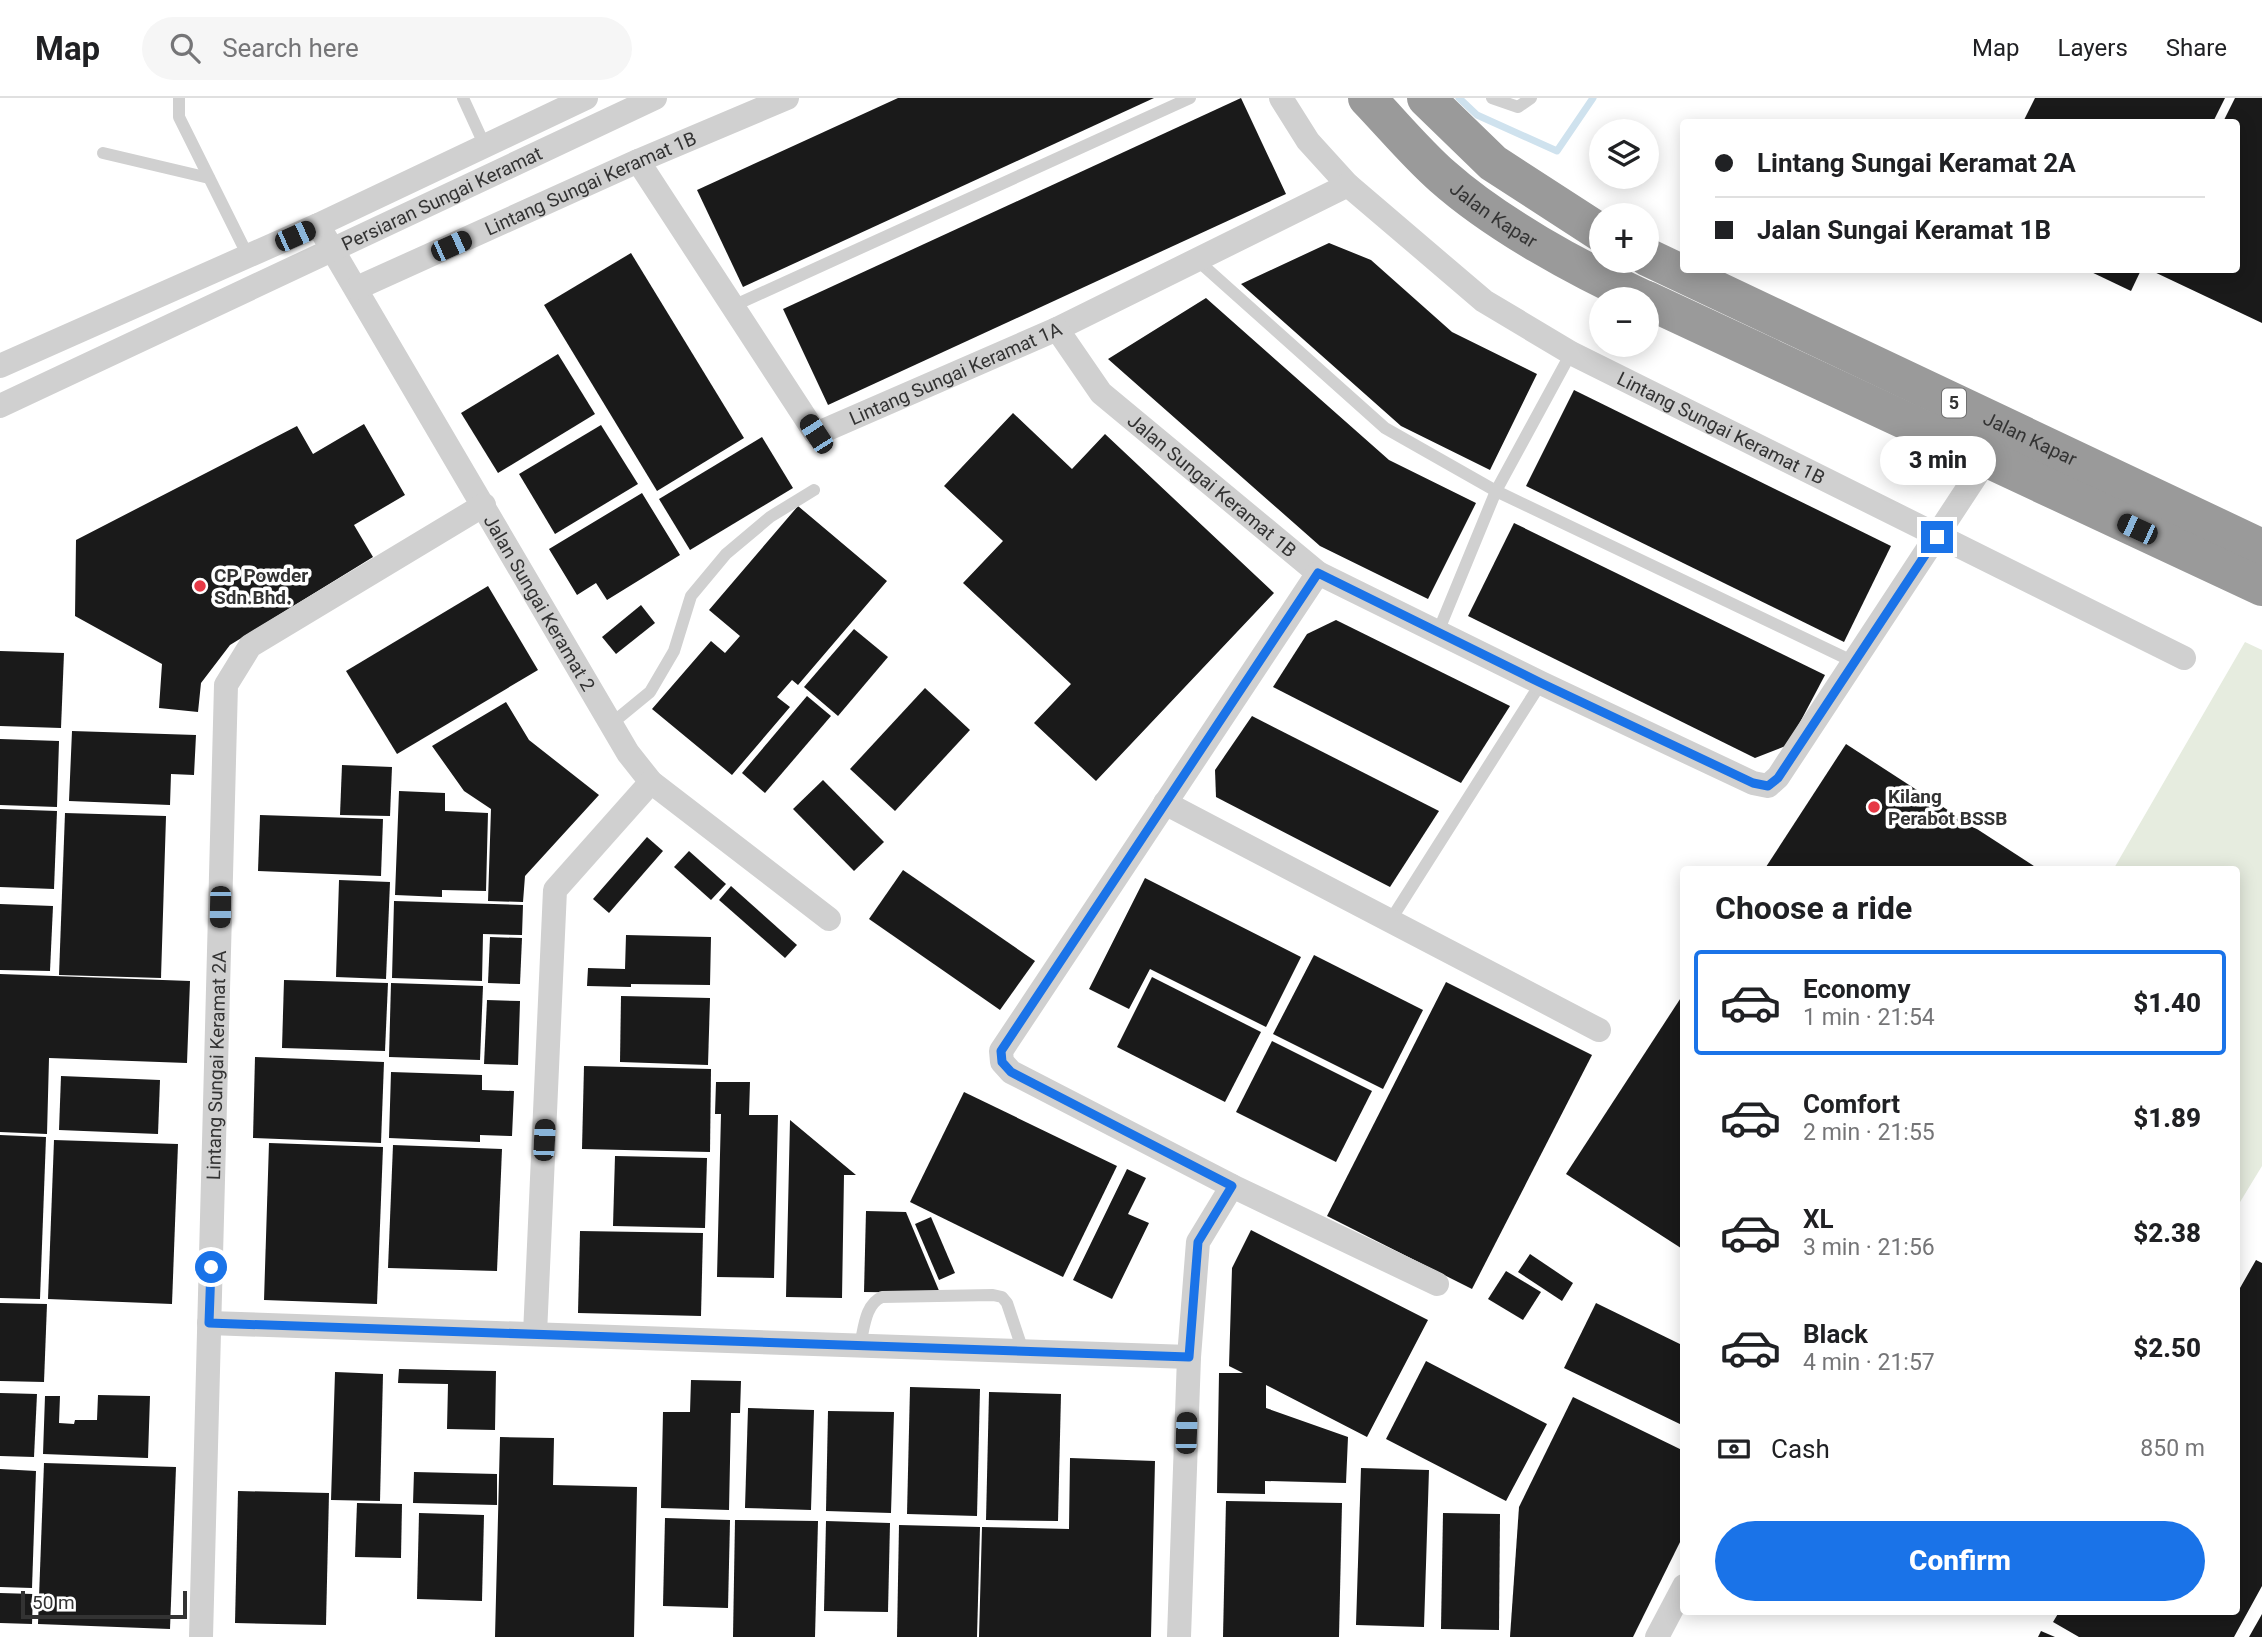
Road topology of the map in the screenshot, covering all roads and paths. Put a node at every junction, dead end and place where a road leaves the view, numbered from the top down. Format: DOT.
graph roads {
  1 [pos="179,98"];
  2 [pos="463,98"];
  3 [pos="586,98"];
  4 [pos="655,98"];
  5 [pos="787,98"];
  6 [pos="1190,98"];
  7 [pos="1281,98"];
  8 [pos="1367,98"];
  9 [pos="1426,98"];
  10 [pos="1492,98"];
  11 [pos="1531,98"];
  12 [pos="485,146"];
  13 [pos="103,153"];
  14 [pos="638,161"];
  15 [pos="209,178"];
  16 [pos="1348,185"];
  17 [pos="318,225"];
  18 [pos="1589,225"];
  19 [pos="333,250"];
  20 [pos="248,256"];
  21 [pos="1197,260"];
  22 [pos="1659,263"];
  23 [pos="1680,273"];
  24 [pos="1681,273"];
  25 [pos="1618,287"];
  26 [pos="357,288"];
  27 [pos="733,306"];
  28 [pos="1659,307"];
  29 [pos="85,329"];
  30 [pos="1057,329"];
  31 [pos="0,353"];
  32 [pos="1571,354"];
  33 [pos="0,366"];
  34 [pos="30,392"];
  35 [pos="0,397"];
  36 [pos="0,406"];
  37 [pos="1987,459"];
  38 [pos="814,490"];
  39 [pos="1496,491"];
  40 [pos="484,505"];
  41 [pos="1937,537"];
  42 [pos="2262,548"];
  43 [pos="1318,573"];
  44 [pos="2262,587"];
  45 [pos="1438,632"];
  46 [pos="2184,658"];
  47 [pos="1854,662"];
  48 [pos="1541,683"];
  49 [pos="611,724"];
  50 [pos="651,782"];
  51 [pos="1165,803"];
  52 [pos="829,919"];
  53 [pos="1390,921"];
  54 [pos="1599,1030"];
  55 [pos="1232,1186"];
  56 [pos="1437,1284"];
  57 [pos="209,1323"];
  58 [pos="536,1334"];
  59 [pos="860,1345"];
  60 [pos="1023,1351"];
  61 [pos="1189,1357"];
  62 [pos="1680,1594"];
  63 [pos="201,1637"];
  64 [pos="1179,1637"];
  65 [pos="1657,1637"];
  1 -- 15 [label="lane"];
  2 -- 12 [label="lane"];
  3 -- 12 [label="street, Persiaran Sungai Keramat"];
  4 -- 19 [label="street, Persiaran Sungai Keramat"];
  5 -- 14 [label="street, Lintang Sungai Keramat 1B"];
  6 -- 27 [label="lane"];
  7 -- 16 [label="street, Lintang Sungai Keramat 1B"];
  8 -- 25 [label="highway, Jalan Kapar / 5"];
  9 -- 18 [label="highway, Jalan Kapar"];
  10 -- 11 [label="lane"];
  12 -- 17 [label="street, Persiaran Sungai Keramat"];
  13 -- 15 [label="lane"];
  14 -- 26 [label="street, Lintang Sungai Keramat 1B"];
  14 -- 27 [label="street, Lintang Sungai Keramat 1A"];
  15 -- 20 [label="lane"];
  16 -- 21 [label="street, Lintang Sungai Keramat 1A"];
  16 -- 32 [label="street, Lintang Sungai Keramat 1B"];
  17 -- 19 [label="street, Jalan Sungai Keramat 2"];
  17 -- 20 [label="street, Persiaran Sungai Keramat"];
  19 -- 26 [label="street, Jalan Sungai Keramat 2"];
  19 -- 34 [label="street, Persiaran Sungai Keramat"];
  20 -- 29 [label="street, Persiaran Sungai Keramat"];
  21 -- 30 [label="street, Lintang Sungai Keramat 1A"];
  21 -- 39 [label="lane"];
  22 -- 23 [label="highway, Jalan Kapar / 5"];
  24 -- 42 [label="highway, Jalan Kapar / 5"];
  26 -- 40 [label="street, Jalan Sungai Keramat 2"];
  27 -- 30 [label="street, Lintang Sungai Keramat 1A"];
  28 -- 37 [label="highway, Jalan Kapar / 5"];
  29 -- 31 [label="lane"];
  29 -- 33 [label="street, Persiaran Sungai Keramat"];
  30 -- 43 [label="street, Jalan Sungai Keramat 1B"];
  32 -- 39 [label="lane"];
  32 -- 41 [label="street, Lintang Sungai Keramat 1B"];
  34 -- 35 [label="lane"];
  34 -- 36 [label="street, Persiaran Sungai Keramat"];
  37 -- 41 [label="street, Jalan Sungai Keramat 1B"];
  37 -- 44 [label="highway, Jalan Kapar / 5"];
  38 -- 49 [label="lane"];
  39 -- 45 [label="lane"];
  39 -- 47 [label="lane"];
  40 -- 49 [label="street, Jalan Sungai Keramat 2"];
  40 -- 57 [label="street, Lintang Sungai Keramat 2A"];
  41 -- 46 [label="street, Lintang Sungai Keramat 1B"];
  41 -- 47 [label="street, Jalan Sungai Keramat 1B"];
  43 -- 45 [label="street, Jalan Sungai Keramat 1B"];
  43 -- 51 [label="street"];
  45 -- 48 [label="street, Jalan Sungai Keramat 1B"];
  47 -- 48 [label="street, Jalan Sungai Keramat 1B"];
  48 -- 53 [label="lane"];
  49 -- 50 [label="street, Jalan Sungai Keramat 2"];
  50 -- 52 [label="street, Jalan Sungai Keramat 2"];
  50 -- 58 [label="street"];
  51 -- 53 [label="street"];
  51 -- 55 [label="street"];
  53 -- 54 [label="street"];
  55 -- 56 [label="street"];
  55 -- 61 [label="street"];
  57 -- 58 [label="street"];
  57 -- 63 [label="street, Lintang Sungai Keramat 2A"];
  58 -- 59 [label="street"];
  59 -- 60 [label="street"];
  59 -- 60 [label="lane"];
  60 -- 61 [label="street"];
  61 -- 64 [label="street"];
  62 -- 65 [label="street"];
}
